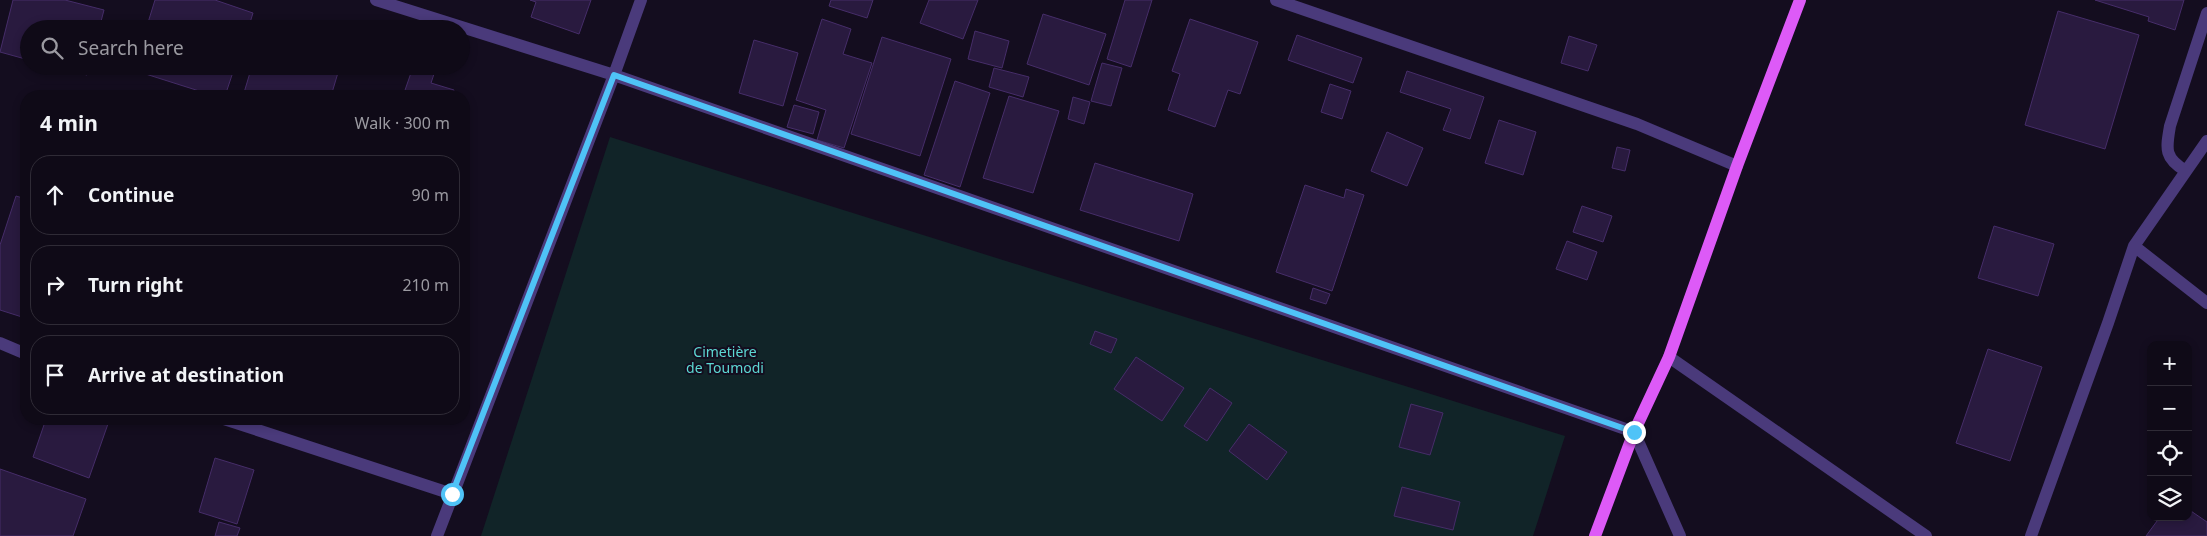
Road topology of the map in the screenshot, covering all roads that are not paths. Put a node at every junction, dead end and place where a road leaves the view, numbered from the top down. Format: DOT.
graph roads {
  1 [pos="376,0"];
  2 [pos="641,0"];
  3 [pos="1276,0"];
  4 [pos="1800,0"];
  5 [pos="2207,13"];
  6 [pos="439,20"];
  7 [pos="470,30"];
  8 [pos="614,75"];
  9 [pos="2207,141"];
  10 [pos="1737,166"];
  11 [pos="2186,171"];
  12 [pos="2134,246"];
  13 [pos="2207,304"];
  14 [pos="0,343"];
  15 [pos="20,351"];
  16 [pos="1669,357"];
  17 [pos="242,425"];
  18 [pos="1634,432"];
  19 [pos="452,494"];
  20 [pos="437,536"];
  21 [pos="1595,536"];
  22 [pos="1680,536"];
  23 [pos="1926,536"];
  24 [pos="2031,536"];
  1 -- 6 [label="street"];
  2 -- 8 [label="street"];
  3 -- 10 [label="street"];
  4 -- 10 [label="main road"];
  5 -- 11 [label="street"];
  7 -- 8 [label="street"];
  8 -- 18 [label="street"];
  8 -- 19 [label="street"];
  9 -- 11 [label="street"];
  10 -- 16 [label="main road"];
  11 -- 12 [label="street"];
  12 -- 13 [label="street"];
  12 -- 24 [label="street"];
  14 -- 15 [label="street"];
  16 -- 18 [label="main road"];
  16 -- 23 [label="street"];
  17 -- 19 [label="street"];
  18 -- 21 [label="main road"];
  18 -- 22 [label="street"];
  19 -- 20 [label="street"];
}
